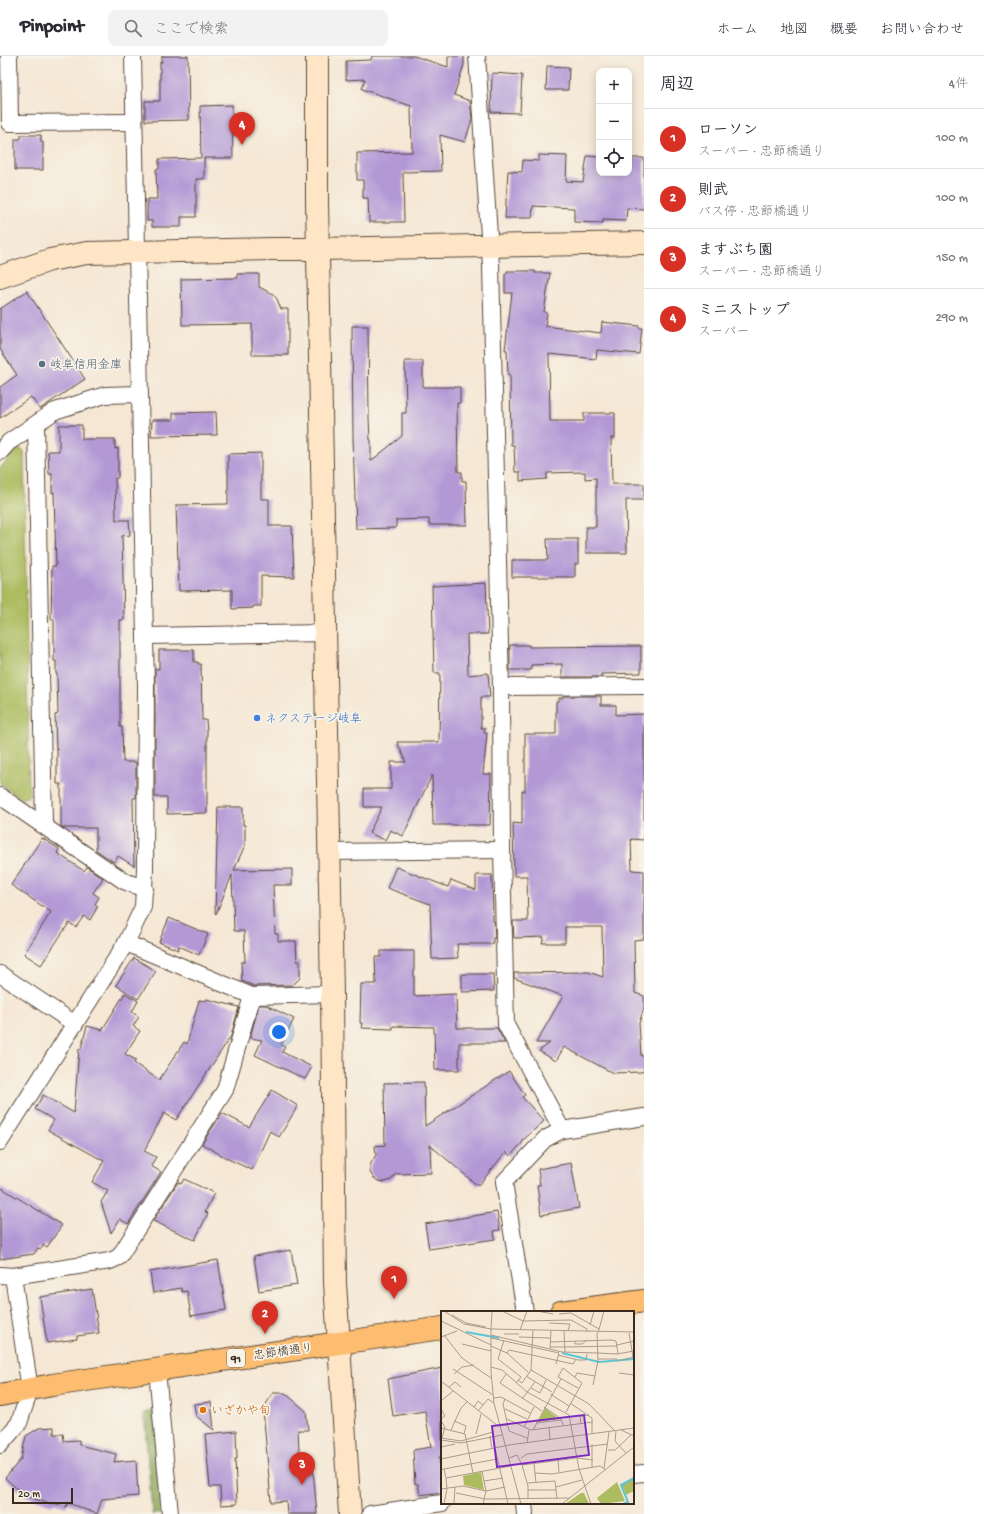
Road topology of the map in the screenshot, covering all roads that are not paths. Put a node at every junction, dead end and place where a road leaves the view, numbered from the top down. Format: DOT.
graph roads {
  1 [pos="9,56"];
  2 [pos="133,56"];
  3 [pos="317,56"];
  4 [pos="477,56"];
  5 [pos="134,122"];
  6 [pos="644,243"];
  7 [pos="490,246"];
  8 [pos="318,250"];
  9 [pos="137,252"];
  10 [pos="0,277"];
  11 [pos="139,394"];
  12 [pos="36,425"];
  13 [pos="0,452"];
  14 [pos="325,633"];
  15 [pos="145,636"];
  16 [pos="644,686"];
  17 [pos="501,687"];
  18 [pos="0,796"];
  19 [pos="44,824"];
  20 [pos="502,850"];
  21 [pos="329,852"];
  22 [pos="145,890"];
  23 [pos="126,943"];
  24 [pos="0,974"];
  25 [pos="332,994"];
  26 [pos="252,996"];
  27 [pos="75,1024"];
  28 [pos="644,1117"];
  29 [pos="562,1130"];
  30 [pos="0,1142"];
  31 [pos="6,1276"];
  32 [pos="644,1301"];
  33 [pos="525,1311"];
  34 [pos="569,1311"];
  35 [pos="441,1328"];
  36 [pos="338,1343"];
  37 [pos="157,1370"];
  38 [pos="30,1390"];
  39 [pos="0,1395"];
  40 [pos="0,1445"];
  41 [pos="644,1473"];
  42 [pos="634,1474"];
  43 [pos="441,1503"];
  44 [pos="524,1504"];
  45 [pos="170,1514"];
  46 [pos="350,1514"];
  47 [pos="370,1514"];
  48 [pos="525,1514"];
  1 -- 5 [label="street"];
  2 -- 5 [label="street"];
  3 -- 8 [label="street"];
  4 -- 7 [label="street"];
  5 -- 9 [label="street"];
  6 -- 7 [label="street"];
  7 -- 8 [label="street"];
  7 -- 17 [label="street"];
  8 -- 9 [label="street"];
  8 -- 14 [label="street"];
  9 -- 10 [label="street"];
  9 -- 11 [label="street"];
  11 -- 12 [label="street"];
  11 -- 15 [label="street"];
  12 -- 13 [label="street"];
  12 -- 19 [label="street"];
  14 -- 15 [label="street"];
  14 -- 21 [label="street"];
  15 -- 22 [label="street"];
  16 -- 17 [label="street"];
  17 -- 20 [label="street"];
  18 -- 19 [label="street"];
  19 -- 22 [label="street"];
  20 -- 21 [label="street"];
  20 -- 29 [label="street"];
  21 -- 25 [label="street"];
  22 -- 23 [label="street"];
  23 -- 26 [label="street"];
  23 -- 27 [label="street"];
  24 -- 27 [label="street"];
  25 -- 26 [label="street"];
  25 -- 36 [label="street"];
  26 -- 31 [label="street"];
  27 -- 30 [label="street"];
  28 -- 29 [label="street"];
  29 -- 33 [label="street"];
  31 -- 38 [label="street"];
  32 -- 34 [label="main road"];
  35 -- 36 [label="main road, 忠節橋通り / 91"];
  36 -- 37 [label="main road, 忠節橋通り / 91"];
  36 -- 46 [label="street"];
  37 -- 38 [label="main road, 忠節橋通り / 91"];
  37 -- 45 [label="street"];
  38 -- 39 [label="main road, 91"];
  38 -- 40 [label="street"];
  41 -- 42 [label="street"];
  43 -- 47 [label="street"];
  44 -- 48 [label="street"];
}
